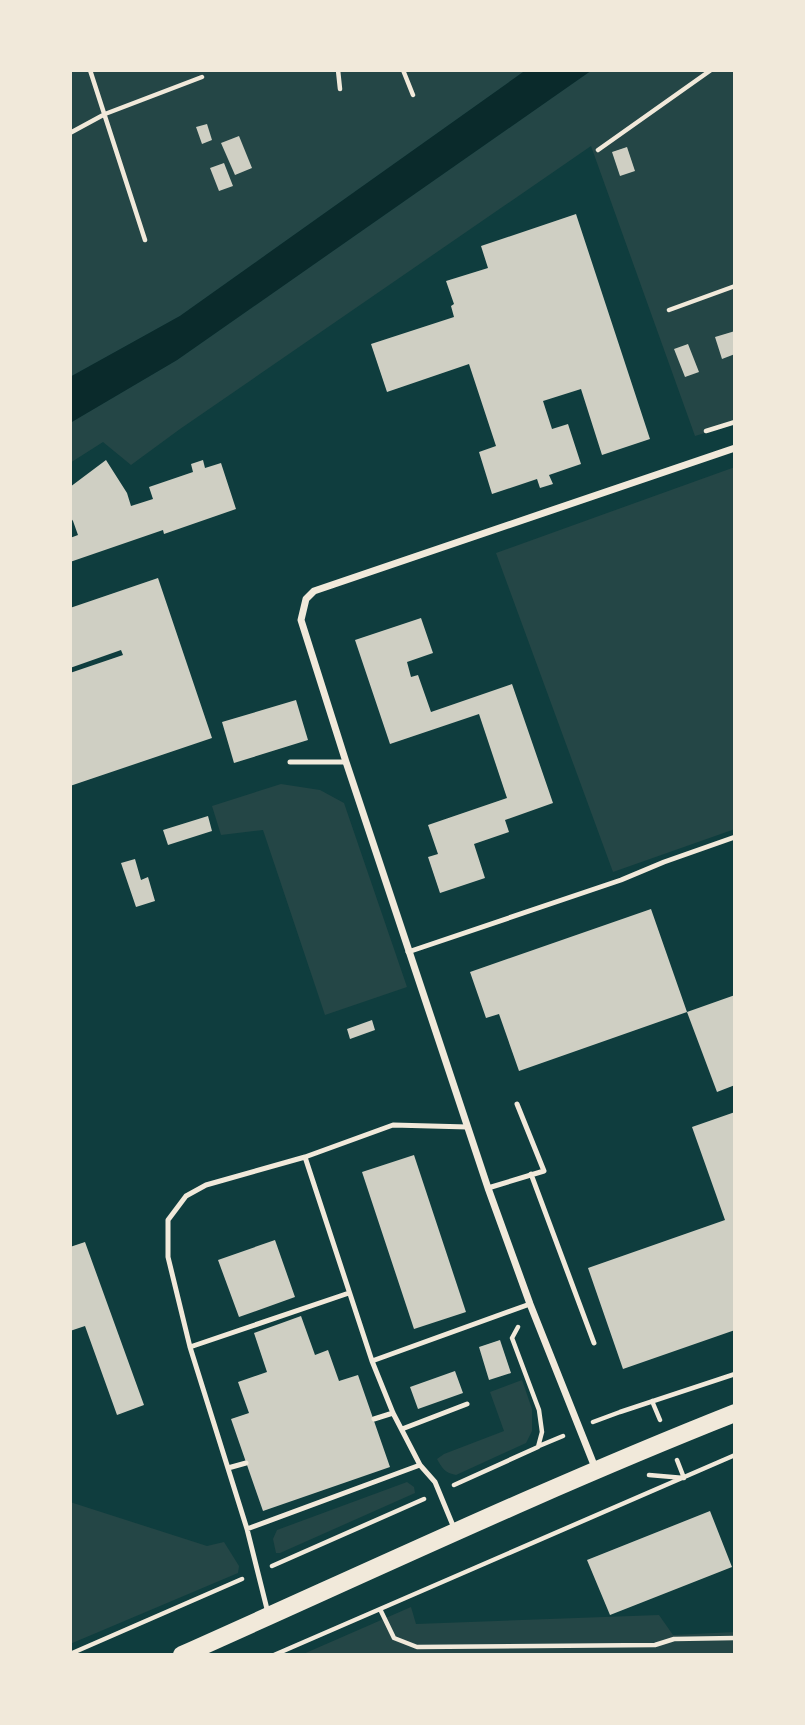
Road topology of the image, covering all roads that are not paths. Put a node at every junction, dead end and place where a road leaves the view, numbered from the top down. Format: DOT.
graph roads {
  1 [pos="735,448"];
  2 [pos="290,762"];
  3 [pos="346,762"];
  4 [pos="735,837"];
  5 [pos="408,952"];
  6 [pos="517,1104"];
  7 [pos="468,1127"];
  8 [pos="305,1157"];
  9 [pos="531,1174"];
  10 [pos="488,1188"];
  11 [pos="349,1293"];
  12 [pos="530,1304"];
  13 [pos="594,1343"];
  14 [pos="190,1347"];
  15 [pos="372,1362"];
  16 [pos="467,1404"];
  17 [pos="393,1413"];
  18 [pos="735,1413"];
  19 [pos="374,1419"];
  20 [pos="402,1429"];
  21 [pos="246,1463"];
  22 [pos="420,1465"];
  23 [pos="228,1468"];
  24 [pos="596,1470"];
  25 [pos="247,1529"];
  26 [pos="455,1531"];
  27 [pos="269,1616"];
  28 [pos="183,1655"];
  1 -- 3 [label="street"];
  2 -- 3 [label="lane"];
  3 -- 5 [label="street"];
  4 -- 5 [label="lane"];
  5 -- 7 [label="street"];
  6 -- 9 [label="lane"];
  7 -- 8 [label="lane"];
  7 -- 10 [label="street"];
  8 -- 11 [label="lane"];
  8 -- 14 [label="lane"];
  9 -- 10 [label="lane"];
  9 -- 13 [label="lane"];
  10 -- 12 [label="street"];
  11 -- 14 [label="lane"];
  11 -- 15 [label="lane"];
  12 -- 15 [label="lane"];
  12 -- 24 [label="street"];
  14 -- 23 [label="lane"];
  15 -- 17 [label="lane"];
  16 -- 20 [label="lane"];
  17 -- 19 [label="lane"];
  17 -- 20 [label="lane"];
  18 -- 24 [label="main road"];
  20 -- 22 [label="lane"];
  21 -- 23 [label="lane"];
  22 -- 25 [label="lane"];
  22 -- 26 [label="lane"];
  23 -- 25 [label="lane"];
  24 -- 26 [label="main road"];
  25 -- 27 [label="lane"];
  26 -- 27 [label="main road"];
  27 -- 28 [label="main road"];
}
